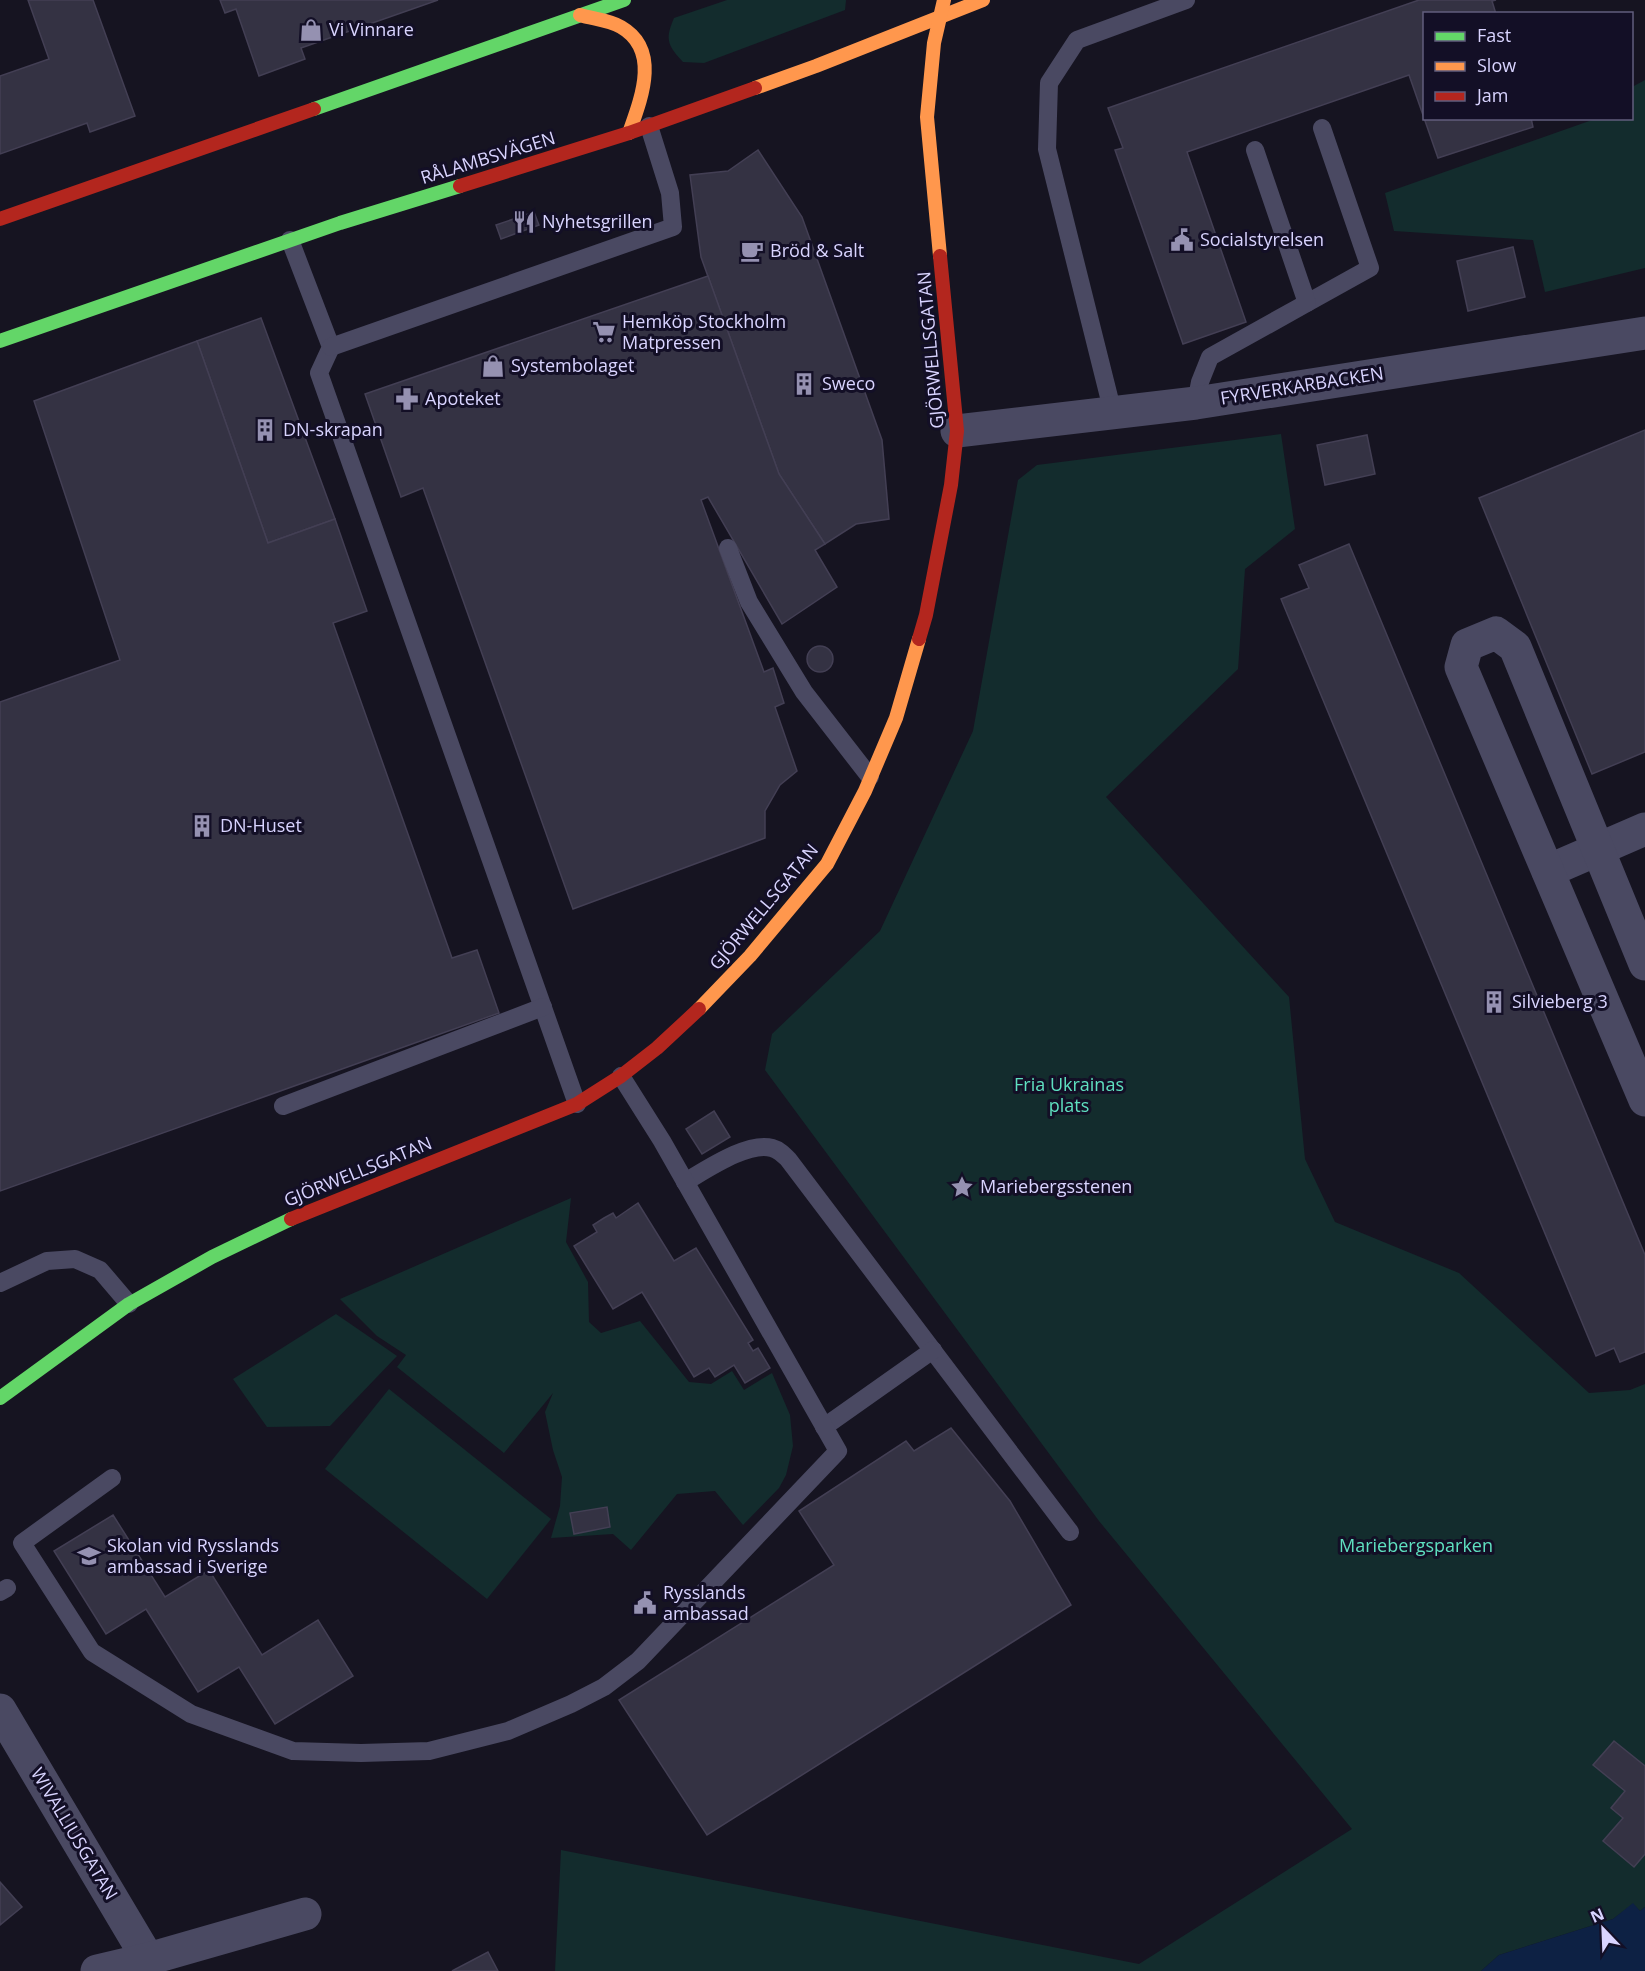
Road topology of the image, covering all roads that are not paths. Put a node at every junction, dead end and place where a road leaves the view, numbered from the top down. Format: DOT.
graph roads {
  1 [pos="624,0"];
  2 [pos="944,0"];
  3 [pos="982,0"];
  4 [pos="1186,0"];
  5 [pos="580,15"];
  6 [pos="938,18"];
  7 [pos="649,126"];
  8 [pos="1322,128"];
  9 [pos="629,133"];
  10 [pos="1255,150"];
  11 [pos="0,219"];
  12 [pos="290,240"];
  13 [pos="1307,303"];
  14 [pos="1645,333"];
  15 [pos="0,341"];
  16 [pos="331,347"];
  17 [pos="1196,403"];
  18 [pos="1113,413"];
  19 [pos="957,431"];
  20 [pos="728,548"];
  21 [pos="870,777"];
  22 [pos="1645,829"];
  23 [pos="1599,849"];
  24 [pos="1548,871"];
  25 [pos="1645,964"];
  26 [pos="543,1008"];
  27 [pos="621,1076"];
  28 [pos="1645,1100"];
  29 [pos="577,1104"];
  30 [pos="284,1106"];
  31 [pos="685,1182"];
  32 [pos="0,1283"];
  33 [pos="129,1304"];
  34 [pos="933,1350"];
  35 [pos="0,1398"];
  36 [pos="824,1427"];
  37 [pos="112,1478"];
  38 [pos="1070,1532"];
  39 [pos="0,1710"];
  40 [pos="305,1914"];
  41 [pos="148,1959"];
  42 [pos="97,1971"];
  1 -- 5 [label="street"];
  2 -- 6 [label="street, GJÖRWELLSGATAN"];
  3 -- 6 [label="street, RÅLAMBSVÄGEN"];
  4 -- 18 [label="lane"];
  5 -- 9 [label="street"];
  5 -- 11 [label="street"];
  6 -- 7 [label="street, RÅLAMBSVÄGEN"];
  6 -- 19 [label="street, GJÖRWELLSGATAN"];
  7 -- 9 [label="street, RÅLAMBSVÄGEN"];
  7 -- 16 [label="lane"];
  8 -- 13 [label="lane"];
  9 -- 12 [label="street, RÅLAMBSVÄGEN"];
  10 -- 13 [label="lane"];
  12 -- 15 [label="street, RÅLAMBSVÄGEN"];
  12 -- 16 [label="lane"];
  13 -- 17 [label="lane"];
  14 -- 17 [label="street, FYRVERKARBACKEN"];
  16 -- 26 [label="lane"];
  17 -- 18 [label="street, FYRVERKARBACKEN"];
  18 -- 19 [label="street, FYRVERKARBACKEN"];
  19 -- 21 [label="street, GJÖRWELLSGATAN"];
  20 -- 21 [label="lane"];
  21 -- 27 [label="street, GJÖRWELLSGATAN"];
  22 -- 23 [label="street"];
  23 -- 24 [label="street"];
  23 -- 24 [label="street"];
  23 -- 25 [label="street"];
  24 -- 28 [label="street"];
  26 -- 29 [label="lane"];
  26 -- 30 [label="lane"];
  27 -- 29 [label="street, GJÖRWELLSGATAN"];
  27 -- 31 [label="lane"];
  29 -- 33 [label="street, GJÖRWELLSGATAN"];
  31 -- 34 [label="lane"];
  31 -- 36 [label="lane"];
  32 -- 33 [label="lane"];
  33 -- 35 [label="street, GJÖRWELLSGATAN"];
  34 -- 36 [label="lane"];
  34 -- 38 [label="lane"];
  36 -- 37 [label="lane"];
  39 -- 41 [label="street, WIVALLIUSGATAN"];
  40 -- 41 [label="street"];
  41 -- 42 [label="street"];
}
